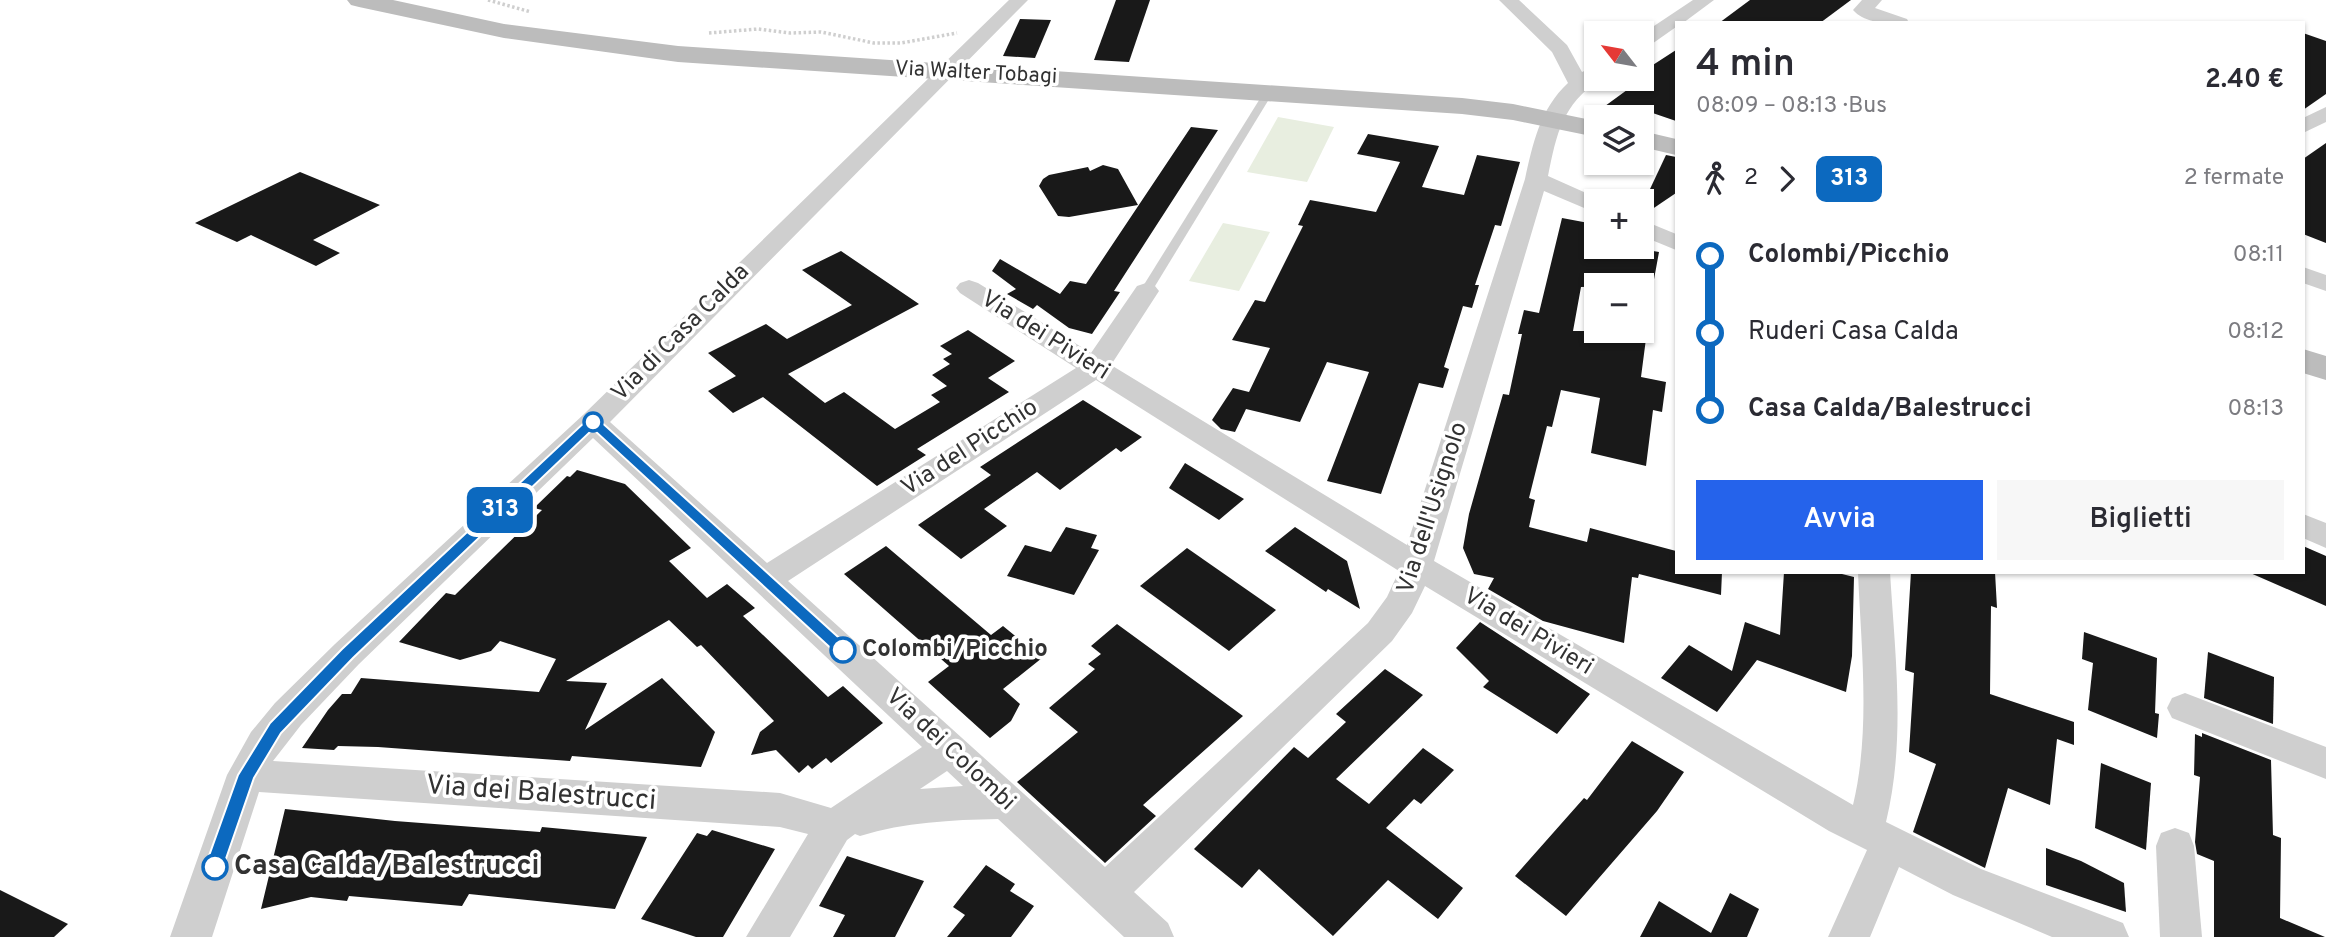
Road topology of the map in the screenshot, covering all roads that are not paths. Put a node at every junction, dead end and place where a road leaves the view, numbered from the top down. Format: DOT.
graph roads {
  1 [pos="359,0"];
  2 [pos="1019,0"];
  3 [pos="1508,0"];
  4 [pos="1705,0"];
  5 [pos="1872,0"];
  6 [pos="1894,21"];
  7 [pos="1654,33"];
  8 [pos="1654,38"];
  9 [pos="1675,41"];
  10 [pos="947,71"];
  11 [pos="1584,79"];
  12 [pos="1578,83"];
  13 [pos="1269,91"];
  14 [pos="2326,113"];
  15 [pos="1550,119"];
  16 [pos="1584,126"];
  17 [pos="2305,126"];
  18 [pos="1654,142"];
  19 [pos="1675,147"];
  20 [pos="1536,180"];
  21 [pos="1584,201"];
  22 [pos="1654,233"];
  23 [pos="1675,243"];
  24 [pos="2305,276"];
  25 [pos="2326,283"];
  26 [pos="969,288"];
  27 [pos="1146,291"];
  28 [pos="2305,361"];
  29 [pos="1095,368"];
  30 [pos="2326,369"];
  31 [pos="593,422"];
  32 [pos="2305,526"];
  33 [pos="2326,536"];
  34 [pos="1416,566"];
  35 [pos="1874,574"];
  36 [pos="767,579"];
  37 [pos="2185,708"];
  38 [pos="949,749"];
  39 [pos="2326,763"];
  40 [pos="246,775"];
  41 [pos="1006,802"];
  42 [pos="833,828"];
  43 [pos="1877,837"];
  44 [pos="2175,845"];
  45 [pos="1105,893"];
  46 [pos="191,937"];
  47 [pos="767,937"];
  48 [pos="1153,937"];
  49 [pos="1849,937"];
  50 [pos="2108,937"];
  51 [pos="2181,937"];
  1 -- 10 [label="street, Via Walter Tobagi"];
  2 -- 10 [label="street, Via di Casa Calda"];
  3 -- 12 [label="street"];
  4 -- 7 [label="street"];
  5 -- 6 [label="street"];
  8 -- 9 [label="street"];
  10 -- 13 [label="street, Via Walter Tobagi"];
  10 -- 31 [label="street, Via di Casa Calda"];
  11 -- 12 [label="street, Via dell'Usignolo"];
  12 -- 15 [label="street, Via dell'Usignolo"];
  13 -- 15 [label="street, Via Walter Tobagi"];
  13 -- 27 [label="lane"];
  14 -- 17 [label="street"];
  15 -- 16 [label="street, Via Walter Tobagi"];
  15 -- 20 [label="street, Via dell'Usignolo"];
  18 -- 19 [label="street"];
  20 -- 21 [label="street"];
  20 -- 34 [label="street, Via dell'Usignolo"];
  22 -- 23 [label="street"];
  24 -- 25 [label="street"];
  26 -- 29 [label="street, Via dei Pivieri"];
  27 -- 29 [label="street, Via del Picchio"];
  28 -- 30 [label="street"];
  29 -- 34 [label="street, Via dei Pivieri"];
  29 -- 36 [label="street, Via del Picchio"];
  31 -- 36 [label="street, Via dei Colombi"];
  31 -- 40 [label="street, Via di Casa Calda"];
  32 -- 33 [label="street"];
  34 -- 43 [label="street, Via dei Pivieri"];
  34 -- 45 [label="street, Via dell'Usignolo"];
  35 -- 43 [label="street"];
  36 -- 38 [label="street, Via dei Colombi"];
  37 -- 39 [label="street"];
  38 -- 41 [label="street, Via dei Colombi"];
  38 -- 42 [label="street"];
  40 -- 42 [label="street, Via dei Balestrucci"];
  40 -- 46 [label="street, Via di Casa Calda"];
  41 -- 42 [label="street"];
  41 -- 45 [label="street, Via dei Colombi"];
  42 -- 47 [label="street"];
  43 -- 49 [label="street"];
  43 -- 50 [label="street, Via dei Pivieri"];
  44 -- 51 [label="street"];
  45 -- 48 [label="street, Via dei Colombi"];
}
